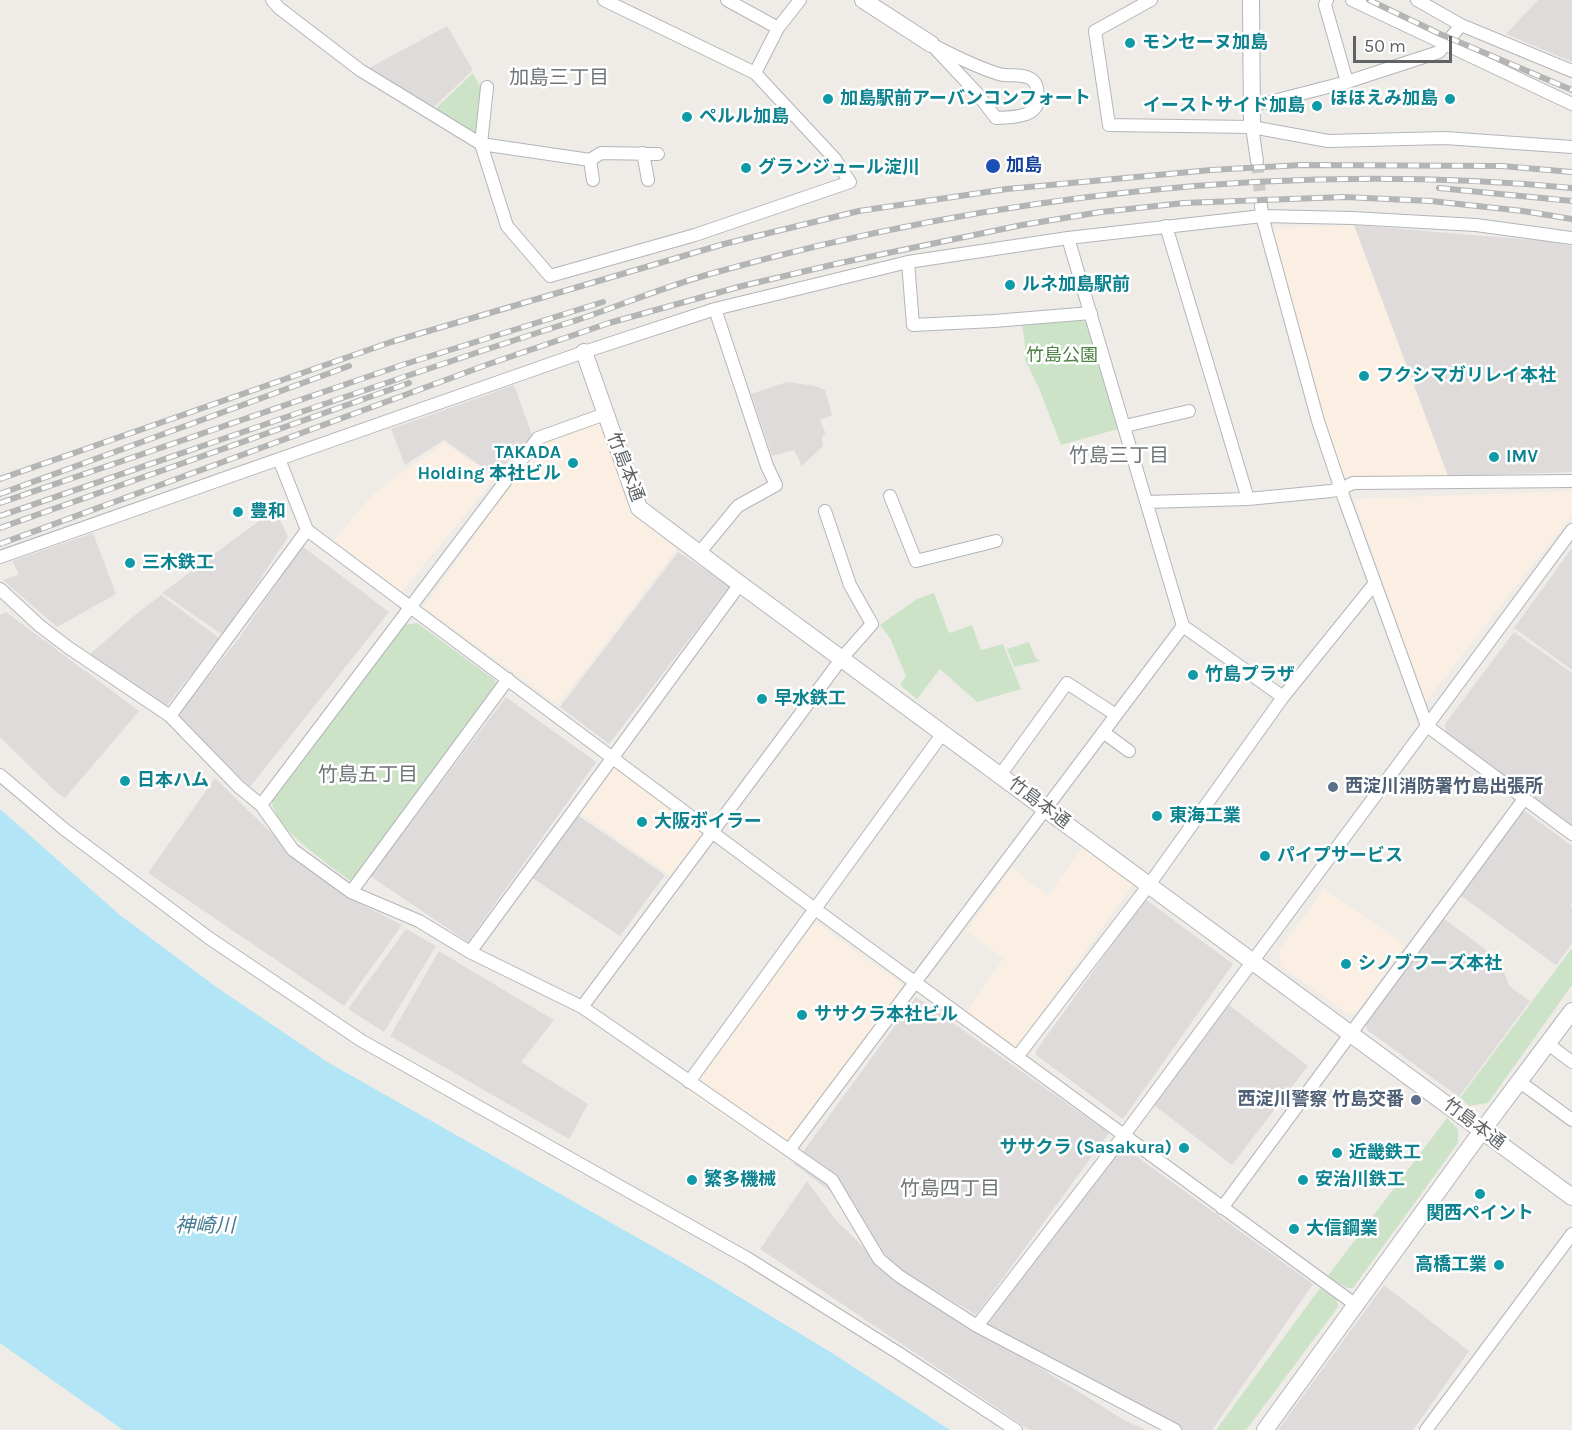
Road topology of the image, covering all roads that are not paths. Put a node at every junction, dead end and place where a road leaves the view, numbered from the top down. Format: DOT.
graph roads {
  1 [pos="272,0"];
  2 [pos="727,0"];
  3 [pos="800,0"];
  4 [pos="863,0"];
  5 [pos="1151,0"];
  6 [pos="1251,0"];
  7 [pos="1328,0"];
  8 [pos="1352,0"];
  9 [pos="1417,0"];
  10 [pos="607,1"];
  11 [pos="1461,25"];
  12 [pos="778,28"];
  13 [pos="931,44"];
  14 [pos="1446,44"];
  15 [pos="1572,71"];
  16 [pos="755,73"];
  17 [pos="1347,82"];
  18 [pos="487,87"];
  19 [pos="1252,102"];
  20 [pos="1572,104"];
  21 [pos="1252,127"];
  22 [pos="481,144"];
  23 [pos="1572,147"];
  24 [pos="643,153"];
  25 [pos="658,154"];
  26 [pos="590,160"];
  27 [pos="1257,161"];
  28 [pos="593,180"];
  29 [pos="648,180"];
  30 [pos="1261,211"];
  31 [pos="1166,226"];
  32 [pos="1572,237"];
  33 [pos="1068,238"];
  34 [pos="908,262"];
  35 [pos="715,309"];
  36 [pos="1091,313"];
  37 [pos="584,352"];
  38 [pos="1189,411"];
  39 [pos="605,414"];
  40 [pos="1125,426"];
  41 [pos="279,459"];
  42 [pos="1572,481"];
  43 [pos="1341,489"];
  44 [pos="890,496"];
  45 [pos="1248,499"];
  46 [pos="1147,502"];
  47 [pos="825,511"];
  48 [pos="307,530"];
  49 [pos="1572,530"];
  50 [pos="996,541"];
  51 [pos="700,552"];
  52 [pos="0,557"];
  53 [pos="1375,583"];
  54 [pos="740,584"];
  55 [pos="0,589"];
  56 [pos="410,607"];
  57 [pos="1183,626"];
  58 [pos="842,658"];
  59 [pos="508,680"];
  60 [pos="1283,698"];
  61 [pos="1116,715"];
  62 [pos="170,716"];
  63 [pos="1427,726"];
  64 [pos="1103,732"];
  65 [pos="944,733"];
  66 [pos="1129,751"];
  67 [pos="613,757"];
  68 [pos="1000,774"];
  69 [pos="0,775"];
  70 [pos="1524,799"];
  71 [pos="261,805"];
  72 [pos="1046,808"];
  73 [pos="713,831"];
  74 [pos="1572,834"];
  75 [pos="1149,885"];
  76 [pos="351,892"];
  77 [pos="815,909"];
  78 [pos="470,952"];
  79 [pos="1252,962"];
  80 [pos="915,981"];
  81 [pos="582,1007"];
  82 [pos="1572,1011"];
  83 [pos="1350,1033"];
  84 [pos="1548,1044"];
  85 [pos="1017,1057"];
  86 [pos="1572,1062"];
  87 [pos="689,1082"];
  88 [pos="1520,1082"];
  89 [pos="1572,1120"];
  90 [pos="1482,1131"];
  91 [pos="1124,1135"];
  92 [pos="789,1150"];
  93 [pos="1572,1197"];
  94 [pos="1222,1208"];
  95 [pos="1572,1234"];
  96 [pos="1356,1305"];
  97 [pos="977,1326"];
  98 [pos="1016,1430"];
  99 [pos="1175,1430"];
  100 [pos="1265,1430"];
  101 [pos="1426,1430"];
  1 -- 22 [label="street"];
  2 -- 12 [label="street"];
  3 -- 12 [label="street"];
  4 -- 13 [label="street"];
  5 -- 21 [label="street"];
  6 -- 19 [label="street"];
  7 -- 17 [label="street"];
  8 -- 14 [label="street"];
  9 -- 11 [label="street"];
  10 -- 16 [label="street"];
  11 -- 14 [label="street"];
  11 -- 15 [label="street"];
  12 -- 16 [label="street"];
  13 -- 13 [label="street"];
  14 -- 17 [label="street"];
  14 -- 20 [label="street"];
  16 -- 22 [label="street"];
  17 -- 19 [label="street"];
  18 -- 22 [label="street"];
  19 -- 21 [label="street"];
  21 -- 23 [label="street"];
  21 -- 27 [label="street"];
  22 -- 26 [label="street"];
  24 -- 25 [label="street"];
  24 -- 26 [label="street"];
  24 -- 29 [label="street"];
  26 -- 28 [label="street"];
  30 -- 31 [label="street"];
  30 -- 32 [label="street"];
  30 -- 43 [label="street"];
  31 -- 33 [label="street"];
  31 -- 45 [label="street"];
  33 -- 34 [label="street"];
  33 -- 36 [label="street"];
  34 -- 35 [label="street"];
  34 -- 36 [label="street"];
  35 -- 37 [label="street"];
  35 -- 51 [label="street"];
  36 -- 40 [label="street"];
  37 -- 39 [label="street, 竹島本通"];
  37 -- 41 [label="street"];
  38 -- 40 [label="street"];
  39 -- 51 [label="street, 竹島本通"];
  39 -- 56 [label="street"];
  40 -- 46 [label="street"];
  41 -- 48 [label="street"];
  41 -- 52 [label="street"];
  42 -- 43 [label="street"];
  43 -- 45 [label="street"];
  43 -- 53 [label="street"];
  44 -- 50 [label="street"];
  45 -- 46 [label="street"];
  46 -- 57 [label="street"];
  47 -- 58 [label="street"];
  48 -- 56 [label="street"];
  48 -- 62 [label="street"];
  49 -- 63 [label="street"];
  51 -- 54 [label="street, 竹島本通"];
  53 -- 60 [label="street"];
  53 -- 63 [label="street"];
  54 -- 58 [label="street, 竹島本通"];
  54 -- 67 [label="street"];
  55 -- 62 [label="street"];
  56 -- 59 [label="street"];
  56 -- 71 [label="street"];
  57 -- 60 [label="street"];
  57 -- 61 [label="street"];
  58 -- 65 [label="street, 竹島本通"];
  58 -- 73 [label="street"];
  59 -- 67 [label="street"];
  59 -- 76 [label="street"];
  60 -- 75 [label="street"];
  61 -- 64 [label="street"];
  61 -- 68 [label="street"];
  62 -- 71 [label="street"];
  63 -- 70 [label="street"];
  63 -- 79 [label="street"];
  64 -- 66 [label="street"];
  64 -- 72 [label="street"];
  65 -- 68 [label="street, 竹島本通"];
  65 -- 77 [label="street"];
  67 -- 73 [label="street"];
  67 -- 78 [label="street"];
  68 -- 72 [label="street, 竹島本通"];
  69 -- 98 [label="street"];
  70 -- 74 [label="street"];
  70 -- 83 [label="street"];
  71 -- 76 [label="street"];
  72 -- 75 [label="street, 竹島本通"];
  72 -- 80 [label="street"];
  73 -- 77 [label="street"];
  73 -- 81 [label="street"];
  75 -- 79 [label="street, 竹島本通"];
  75 -- 85 [label="street"];
  76 -- 78 [label="street"];
  77 -- 80 [label="street"];
  77 -- 87 [label="street"];
  78 -- 81 [label="street"];
  79 -- 83 [label="street, 竹島本通"];
  79 -- 91 [label="street"];
  80 -- 85 [label="street"];
  80 -- 92 [label="street"];
  81 -- 87 [label="street"];
  82 -- 84 [label="street"];
  83 -- 90 [label="street, 竹島本通"];
  83 -- 94 [label="street"];
  84 -- 86 [label="street"];
  84 -- 88 [label="street"];
  85 -- 91 [label="street"];
  87 -- 92 [label="street"];
  88 -- 89 [label="street"];
  88 -- 90 [label="street"];
  90 -- 93 [label="street, 竹島本通"];
  90 -- 96 [label="street"];
  91 -- 94 [label="street"];
  91 -- 97 [label="street"];
  92 -- 97 [label="street"];
  94 -- 96 [label="street"];
  95 -- 101 [label="street"];
  96 -- 100 [label="street"];
  97 -- 99 [label="street"];
}
